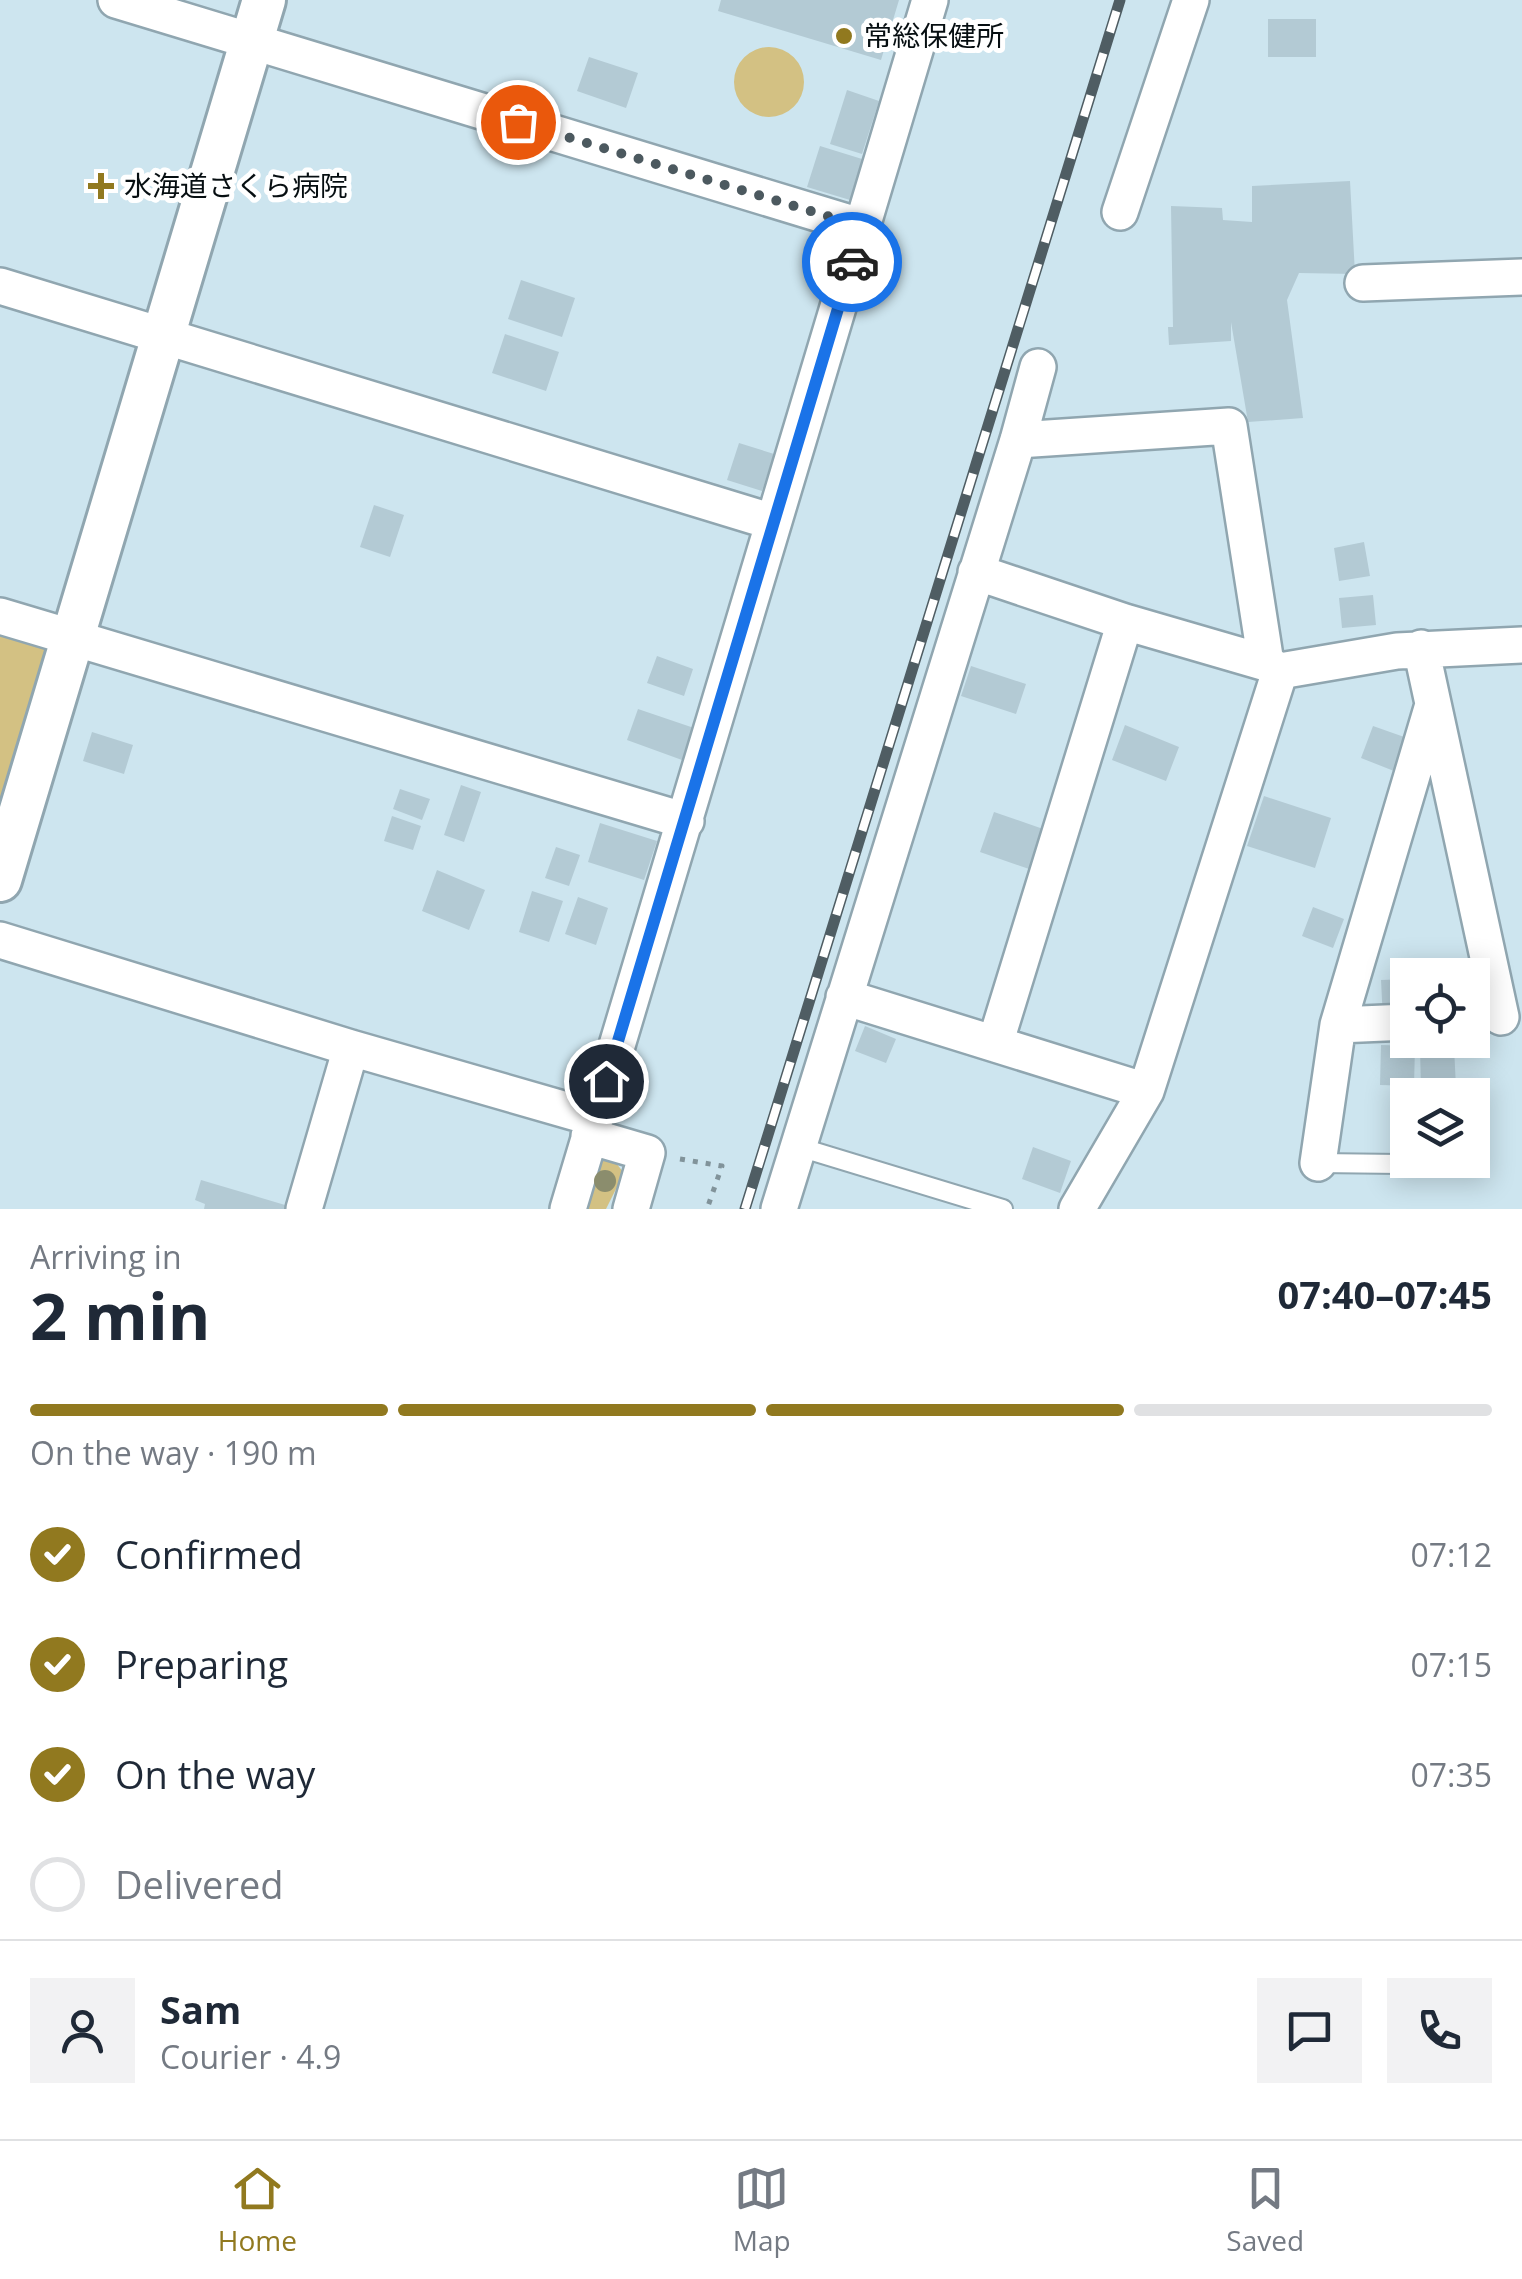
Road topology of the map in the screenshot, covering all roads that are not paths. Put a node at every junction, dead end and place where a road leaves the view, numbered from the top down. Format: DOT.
graph roads {
  1 [pos="116,0"];
  2 [pos="264,0"];
  3 [pos="930,0"];
  4 [pos="1192,0"];
  5 [pos="250,42"];
  6 [pos="1120,212"];
  7 [pos="863,227"];
  8 [pos="1522,277"];
  9 [pos="1363,282"];
  10 [pos="0,286"];
  11 [pos="165,336"];
  12 [pos="1038,367"];
  13 [pos="1018,440"];
  14 [pos="773,522"];
  15 [pos="976,572"];
  16 [pos="0,616"];
  17 [pos="1125,622"];
  18 [pos="74,639"];
  19 [pos="1522,644"];
  20 [pos="1421,648"];
  21 [pos="1273,667"];
  22 [pos="1432,708"];
  23 [pos="686,821"];
  24 [pos="0,880"];
  25 [pos="0,940"];
  26 [pos="844,997"];
  27 [pos="1499,1018"];
  28 [pos="1390,1023"];
  29 [pos="1338,1025"];
  30 [pos="995,1044"];
  31 [pos="352,1048"];
  32 [pos="1146,1091"];
  33 [pos="592,1127"];
  34 [pos="799,1147"];
  35 [pos="1318,1163"];
  36 [pos="1390,1164"];
  37 [pos="304,1209"];
  38 [pos="568,1209"];
  39 [pos="631,1209"];
  40 [pos="780,1209"];
  41 [pos="1003,1209"];
  42 [pos="1078,1209"];
  1 -- 5 [label="street"];
  2 -- 5 [label="street"];
  3 -- 7 [label="street"];
  4 -- 6 [label="street"];
  5 -- 7 [label="street"];
  5 -- 11 [label="street"];
  7 -- 14 [label="street"];
  8 -- 9 [label="street"];
  10 -- 11 [label="street"];
  11 -- 14 [label="street"];
  11 -- 18 [label="street"];
  12 -- 13 [label="street"];
  13 -- 15 [label="street"];
  13 -- 21 [label="street"];
  14 -- 23 [label="street"];
  15 -- 17 [label="street"];
  15 -- 26 [label="street"];
  16 -- 18 [label="street"];
  17 -- 21 [label="street"];
  17 -- 30 [label="street"];
  18 -- 23 [label="street"];
  18 -- 24 [label="street"];
  19 -- 20 [label="street"];
  20 -- 21 [label="street"];
  20 -- 22 [label="street"];
  21 -- 32 [label="street"];
  22 -- 27 [label="street"];
  22 -- 29 [label="street"];
  23 -- 33 [label="street"];
  25 -- 31 [label="street"];
  26 -- 30 [label="street"];
  26 -- 34 [label="street"];
  28 -- 29 [label="street"];
  29 -- 35 [label="street"];
  30 -- 32 [label="street"];
  31 -- 33 [label="street"];
  31 -- 37 [label="street"];
  32 -- 42 [label="street"];
  33 -- 38 [label="street"];
  33 -- 39 [label="street"];
  34 -- 40 [label="street"];
  34 -- 41 [label="lane"];
  35 -- 36 [label="lane"];
}
